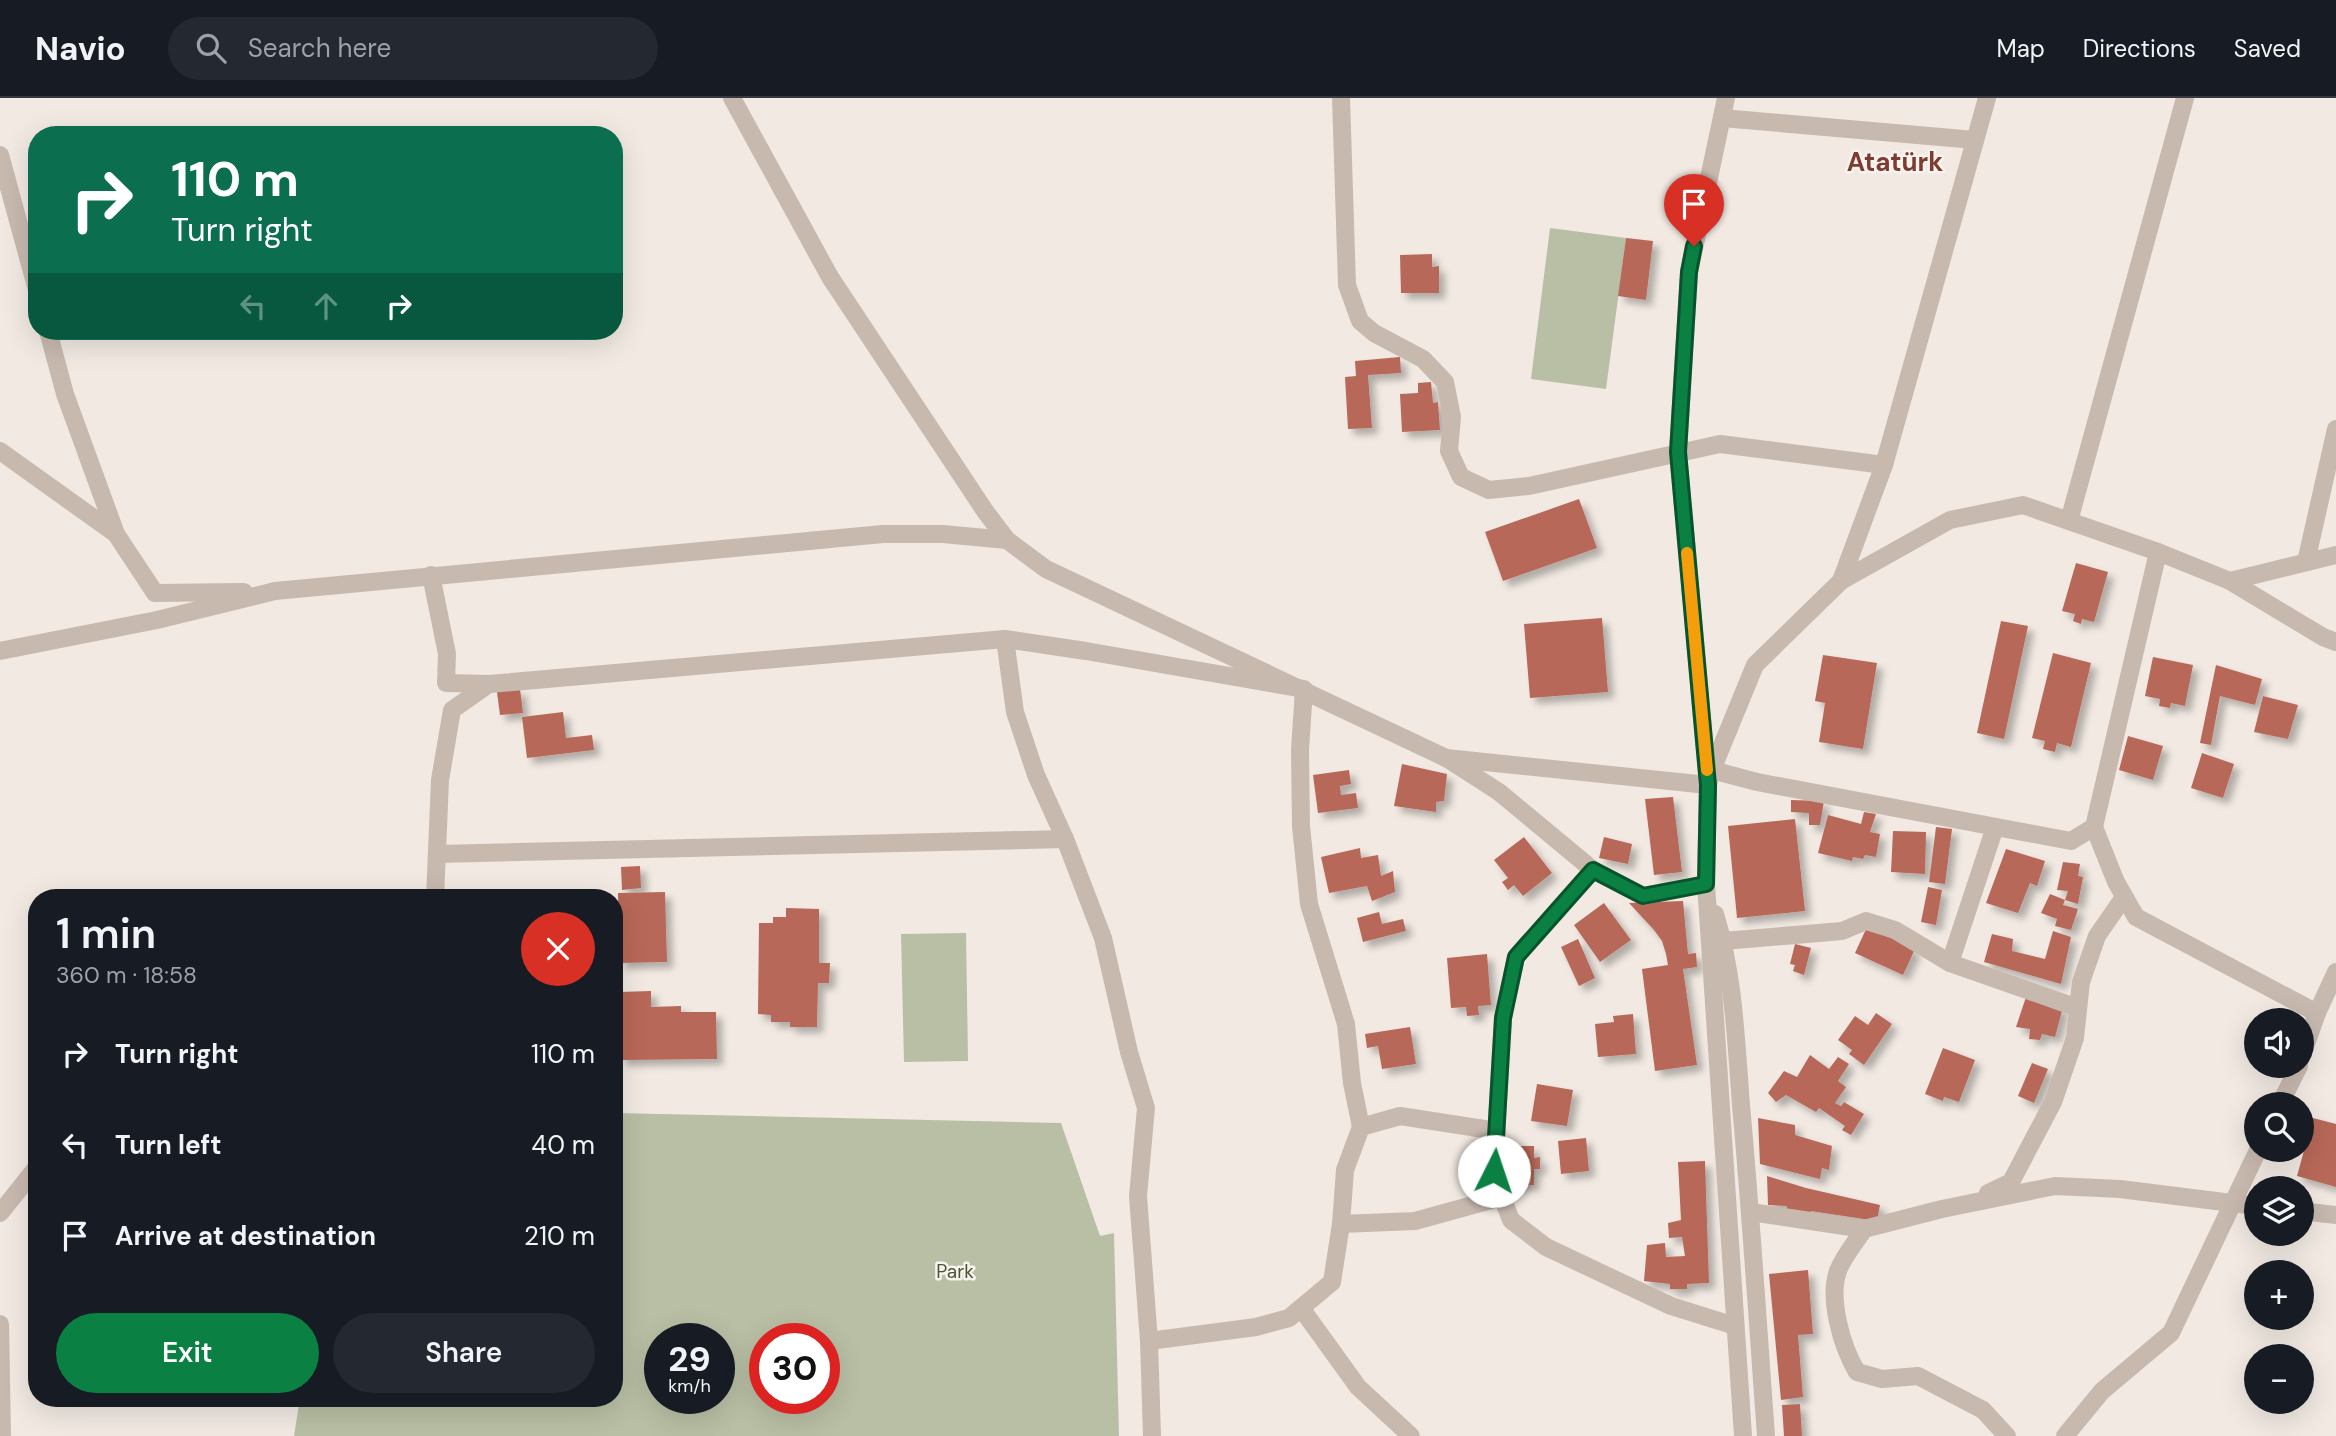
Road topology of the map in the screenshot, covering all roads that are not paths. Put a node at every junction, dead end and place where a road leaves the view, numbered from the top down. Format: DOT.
graph roads {
  1 [pos="732,98"];
  2 [pos="1341,98"];
  3 [pos="1726,98"];
  4 [pos="1987,98"];
  5 [pos="2185,98"];
  6 [pos="1721,118"];
  7 [pos="1975,140"];
  8 [pos="0,155"];
  9 [pos="4,186"];
  10 [pos="28,262"];
  11 [pos="50,340"];
  12 [pos="2336,429"];
  13 [pos="0,451"];
  14 [pos="1678,452"];
  15 [pos="1884,465"];
  16 [pos="2069,520"];
  17 [pos="117,534"];
  18 [pos="1007,540"];
  19 [pos="2158,552"];
  20 [pos="2336,555"];
  21 [pos="2306,562"];
  22 [pos="431,575"];
  23 [pos="1842,581"];
  24 [pos="2230,581"];
  25 [pos="275,592"];
  26 [pos="1005,639"];
  27 [pos="2336,642"];
  28 [pos="0,651"];
  29 [pos="489,684"];
  30 [pos="1304,689"];
  31 [pos="1446,758"];
  32 [pos="1710,778"];
  33 [pos="1995,827"];
  34 [pos="2094,827"];
  35 [pos="1065,839"];
  36 [pos="437,854"];
  37 [pos="1593,870"];
  38 [pos="1706,884"];
  39 [pos="435,889"];
  40 [pos="2124,897"];
  41 [pos="1723,941"];
  42 [pos="1950,963"];
  43 [pos="2336,972"];
  44 [pos="2078,1008"];
  45 [pos="2317,1013"];
  46 [pos="2314,1021"];
  47 [pos="1361,1127"];
  48 [pos="1497,1131"];
  49 [pos="2252,1162"];
  50 [pos="28,1178"];
  51 [pos="1502,1197"];
  52 [pos="2232,1203"];
  53 [pos="2244,1204"];
  54 [pos="1964,1205"];
  55 [pos="1751,1212"];
  56 [pos="2314,1212"];
  57 [pos="0,1213"];
  58 [pos="2336,1215"];
  59 [pos="1341,1224"];
  60 [pos="1864,1229"];
  61 [pos="1301,1308"];
  62 [pos="0,1324"];
  63 [pos="1735,1326"];
  64 [pos="1149,1341"];
  65 [pos="2,1436"];
  66 [pos="1152,1436"];
  67 [pos="1411,1436"];
  68 [pos="1743,1436"];
  69 [pos="1766,1436"];
  70 [pos="2007,1436"];
  71 [pos="2065,1436"];
  1 -- 18 [label="street"];
  2 -- 14 [label="street"];
  3 -- 6 [label="street"];
  4 -- 7 [label="street"];
  5 -- 16 [label="street"];
  6 -- 7 [label="street"];
  6 -- 14 [label="street"];
  7 -- 15 [label="street"];
  8 -- 9 [label="street"];
  9 -- 10 [label="street"];
  11 -- 17 [label="street"];
  12 -- 21 [label="street"];
  13 -- 17 [label="street"];
  14 -- 15 [label="street"];
  14 -- 32 [label="street"];
  15 -- 23 [label="street"];
  16 -- 19 [label="street"];
  16 -- 23 [label="street"];
  17 -- 25 [label="street"];
  18 -- 22 [label="street"];
  18 -- 30 [label="street"];
  19 -- 24 [label="street"];
  19 -- 34 [label="street"];
  20 -- 21 [label="street"];
  21 -- 24 [label="street"];
  22 -- 25 [label="street"];
  22 -- 29 [label="street"];
  23 -- 32 [label="street"];
  24 -- 27 [label="street"];
  25 -- 28 [label="street"];
  26 -- 29 [label="street"];
  26 -- 30 [label="street"];
  26 -- 35 [label="street"];
  29 -- 36 [label="street"];
  30 -- 31 [label="street"];
  30 -- 47 [label="street"];
  31 -- 32 [label="street"];
  31 -- 37 [label="street"];
  32 -- 33 [label="street"];
  32 -- 38 [label="street"];
  33 -- 34 [label="street"];
  33 -- 42 [label="street"];
  34 -- 40 [label="street"];
  35 -- 36 [label="street"];
  35 -- 64 [label="street"];
  36 -- 39 [label="street"];
  37 -- 38 [label="street"];
  37 -- 48 [label="street"];
  38 -- 41 [label="street"];
  38 -- 63 [label="street"];
  40 -- 44 [label="street"];
  40 -- 45 [label="street"];
  41 -- 42 [label="street"];
  41 -- 55 [label="street"];
  42 -- 44 [label="street"];
  43 -- 45 [label="street"];
  44 -- 54 [label="street"];
  45 -- 46 [label="street"];
  47 -- 48 [label="street"];
  47 -- 59 [label="street"];
  48 -- 51 [label="street"];
  49 -- 52 [label="street"];
  50 -- 57 [label="street"];
  51 -- 59 [label="street"];
  51 -- 63 [label="street"];
  52 -- 53 [label="street"];
  52 -- 54 [label="street"];
  52 -- 71 [label="street"];
  54 -- 60 [label="street"];
  55 -- 60 [label="street"];
  55 -- 69 [label="street"];
  56 -- 58 [label="street"];
  59 -- 61 [label="street"];
  60 -- 70 [label="street"];
  61 -- 64 [label="street"];
  61 -- 67 [label="street"];
  62 -- 65 [label="street"];
  63 -- 68 [label="street"];
  64 -- 66 [label="street"];
}
